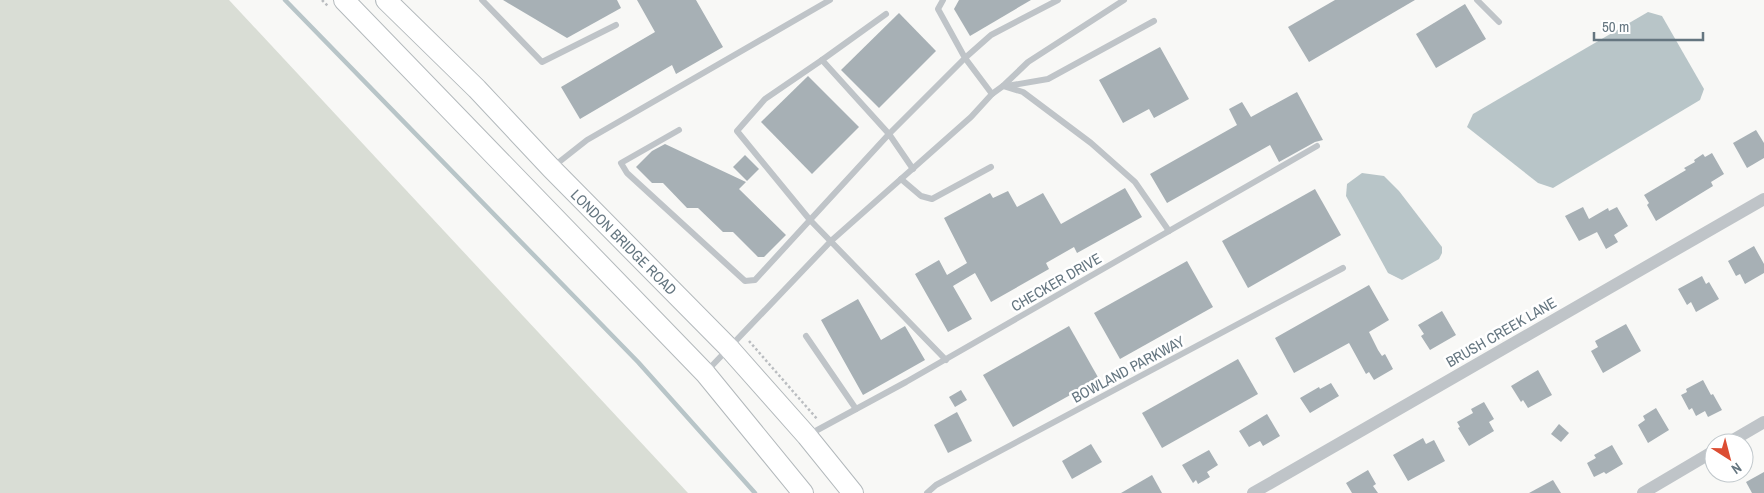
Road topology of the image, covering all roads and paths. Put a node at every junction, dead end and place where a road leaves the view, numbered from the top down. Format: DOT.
graph roads {
  1 [pos="344,0"];
  2 [pos="386,0"];
  3 [pos="482,0"];
  4 [pos="830,0"];
  5 [pos="943,0"];
  6 [pos="1058,0"];
  7 [pos="1124,0"];
  8 [pos="1477,0"];
  9 [pos="886,14"];
  10 [pos="1154,20"];
  11 [pos="1499,22"];
  12 [pos="616,26"];
  13 [pos="965,58"];
  14 [pos="822,60"];
  15 [pos="1004,86"];
  16 [pos="992,94"];
  17 [pos="680,130"];
  18 [pos="889,134"];
  19 [pos="1317,146"];
  20 [pos="991,167"];
  21 [pos="551,168"];
  22 [pos="913,169"];
  23 [pos="901,180"];
  24 [pos="1764,199"];
  25 [pos="810,220"];
  26 [pos="1169,231"];
  27 [pos="830,242"];
  28 [pos="1342,268"];
  29 [pos="806,336"];
  30 [pos="728,348"];
  31 [pos="946,360"];
  32 [pos="705,373"];
  33 [pos="856,409"];
  34 [pos="1764,422"];
  35 [pos="1745,433"];
  36 [pos="807,436"];
  37 [pos="1704,457"];
  38 [pos="803,493"];
  39 [pos="853,493"];
  40 [pos="926,493"];
  41 [pos="1253,493"];
  42 [pos="1642,493"];
  1 -- 32 [label="main road, LONDON BRIDGE ROAD"];
  2 -- 21 [label="main road, LONDON BRIDGE ROAD"];
  3 -- 12 [label="lane"];
  4 -- 21 [label="lane"];
  5 -- 13 [label="lane"];
  6 -- 13 [label="lane"];
  7 -- 15 [label="lane"];
  8 -- 11 [label="lane"];
  9 -- 14 [label="lane"];
  10 -- 15 [label="lane"];
  13 -- 16 [label="lane"];
  13 -- 18 [label="lane"];
  14 -- 18 [label="lane"];
  14 -- 25 [label="lane"];
  15 -- 16 [label="lane"];
  15 -- 26 [label="lane"];
  16 -- 22 [label="lane"];
  17 -- 25 [label="lane"];
  18 -- 22 [label="lane"];
  18 -- 25 [label="lane"];
  19 -- 26 [label="lane, CHECKER DRIVE"];
  20 -- 23 [label="lane"];
  21 -- 30 [label="main road, LONDON BRIDGE ROAD"];
  22 -- 23 [label="lane"];
  23 -- 27 [label="lane"];
  24 -- 41 [label="street, BRUSH CREEK LANE"];
  25 -- 27 [label="lane"];
  26 -- 31 [label="lane, CHECKER DRIVE"];
  27 -- 30 [label="lane"];
  27 -- 31 [label="lane"];
  28 -- 40 [label="lane, BOWLAND PARKWAY"];
  29 -- 33 [label="lane"];
  30 -- 32 [label="lane"];
  30 -- 36 [label="main road, LONDON BRIDGE ROAD"];
  31 -- 33 [label="lane, CHECKER DRIVE"];
  32 -- 38 [label="main road, LONDON BRIDGE ROAD"];
  33 -- 36 [label="lane, CHECKER DRIVE"];
  34 -- 35 [label="street"];
  36 -- 39 [label="main road, LONDON BRIDGE ROAD"];
  37 -- 42 [label="street"];
}
